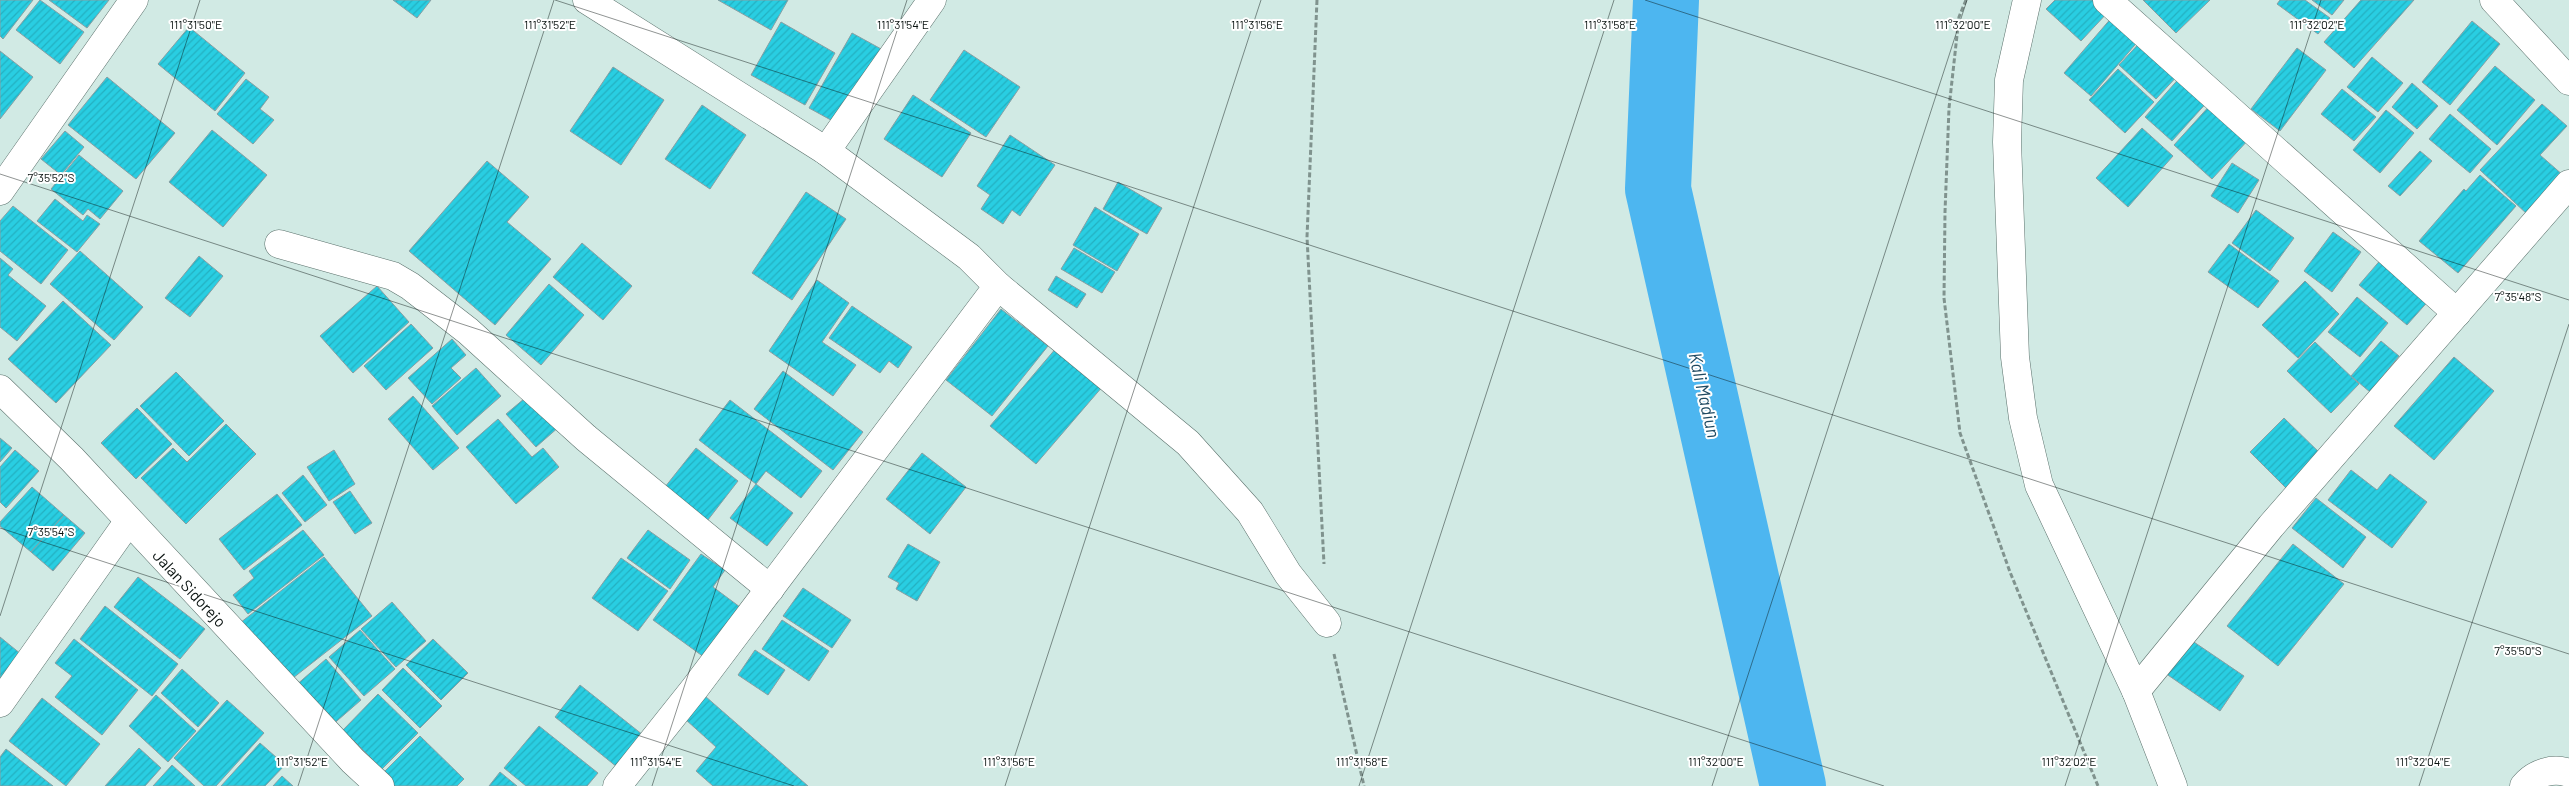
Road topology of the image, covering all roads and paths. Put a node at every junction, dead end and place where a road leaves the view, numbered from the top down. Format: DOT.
graph roads {
  1 [pos="134,0"];
  2 [pos="932,0"];
  3 [pos="1317,0"];
  4 [pos="2027,0"];
  5 [pos="2107,0"];
  6 [pos="2494,0"];
  7 [pos="596,3"];
  8 [pos="2569,81"];
  9 [pos="826,151"];
  10 [pos="2569,184"];
  11 [pos="0,191"];
  12 [pos="280,244"];
  13 [pos="998,286"];
  14 [pos="2457,313"];
  15 [pos="0,390"];
  16 [pos="128,522"];
  17 [pos="1324,574"];
  18 [pos="770,589"];
  19 [pos="1327,623"];
  20 [pos="2136,691"];
  21 [pos="0,703"];
  22 [pos="2569,773"];
  23 [pos="380,786"];
  24 [pos="617,786"];
  25 [pos="1364,786"];
  26 [pos="2173,786"];
  27 [pos="2524,786"];
  1 -- 11 [label="street"];
  2 -- 9 [label="street"];
  3 -- 17 [label="path"];
  4 -- 20 [label="street"];
  5 -- 14 [label="street"];
  6 -- 8 [label="street"];
  7 -- 9 [label="street"];
  9 -- 13 [label="street"];
  10 -- 14 [label="street"];
  12 -- 18 [label="street"];
  13 -- 18 [label="street"];
  13 -- 19 [label="street"];
  14 -- 20 [label="street"];
  15 -- 16 [label="street, Jalan Sidorejo"];
  16 -- 21 [label="street"];
  16 -- 23 [label="street, Jalan Sidorejo"];
  18 -- 24 [label="street"];
  19 -- 25 [label="path"];
  20 -- 26 [label="street"];
  22 -- 27 [label="street"];
}
